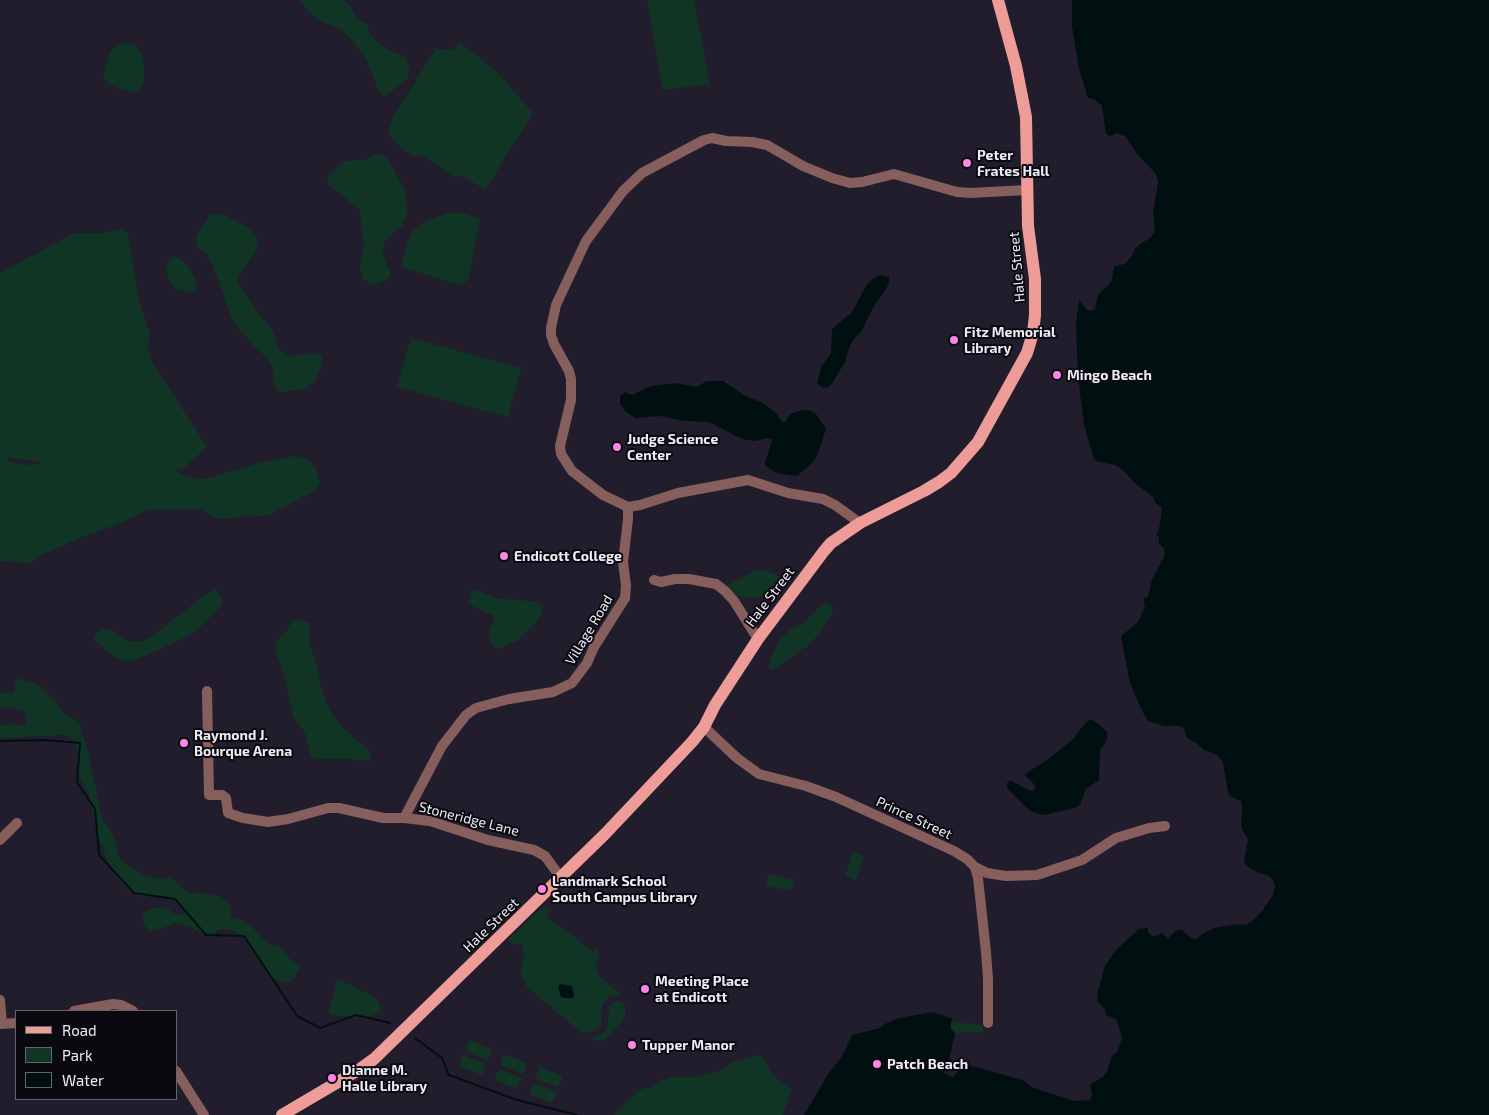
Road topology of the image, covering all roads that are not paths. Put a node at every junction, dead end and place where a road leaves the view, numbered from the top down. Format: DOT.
graph roads {
  1 [pos="998,0"];
  2 [pos="1027,190"];
  3 [pos="628,507"];
  4 [pos="860,523"];
  5 [pos="654,580"];
  6 [pos="758,639"];
  7 [pos="207,690"];
  8 [pos="704,727"];
  9 [pos="404,818"];
  10 [pos="17,823"];
  11 [pos="1165,826"];
  12 [pos="0,840"];
  13 [pos="975,867"];
  14 [pos="561,878"];
  15 [pos="0,1000"];
  16 [pos="80,1010"];
  17 [pos="131,1010"];
  18 [pos="15,1023"];
  19 [pos="988,1023"];
  20 [pos="1,1024"];
  21 [pos="178,1074"];
  22 [pos="204,1115"];
  23 [pos="282,1115"];
  1 -- 2 [label="main road, Hale Street"];
  2 -- 3 [label="street"];
  2 -- 4 [label="main road, Hale Street"];
  3 -- 4 [label="street"];
  3 -- 9 [label="street, Village Road"];
  4 -- 6 [label="main road, Hale Street"];
  5 -- 6 [label="street"];
  6 -- 8 [label="main road, Hale Street"];
  7 -- 9 [label="street, Stoneridge Lane"];
  8 -- 13 [label="street, Prince Street"];
  8 -- 14 [label="main road, Hale Street"];
  9 -- 14 [label="street, Stoneridge Lane"];
  10 -- 12 [label="street"];
  11 -- 13 [label="street, Prince Street"];
  13 -- 19 [label="street"];
  14 -- 23 [label="main road, Hale Street"];
  15 -- 20 [label="street"];
  16 -- 17 [label="street"];
  18 -- 20 [label="street"];
  21 -- 22 [label="street"];
}
